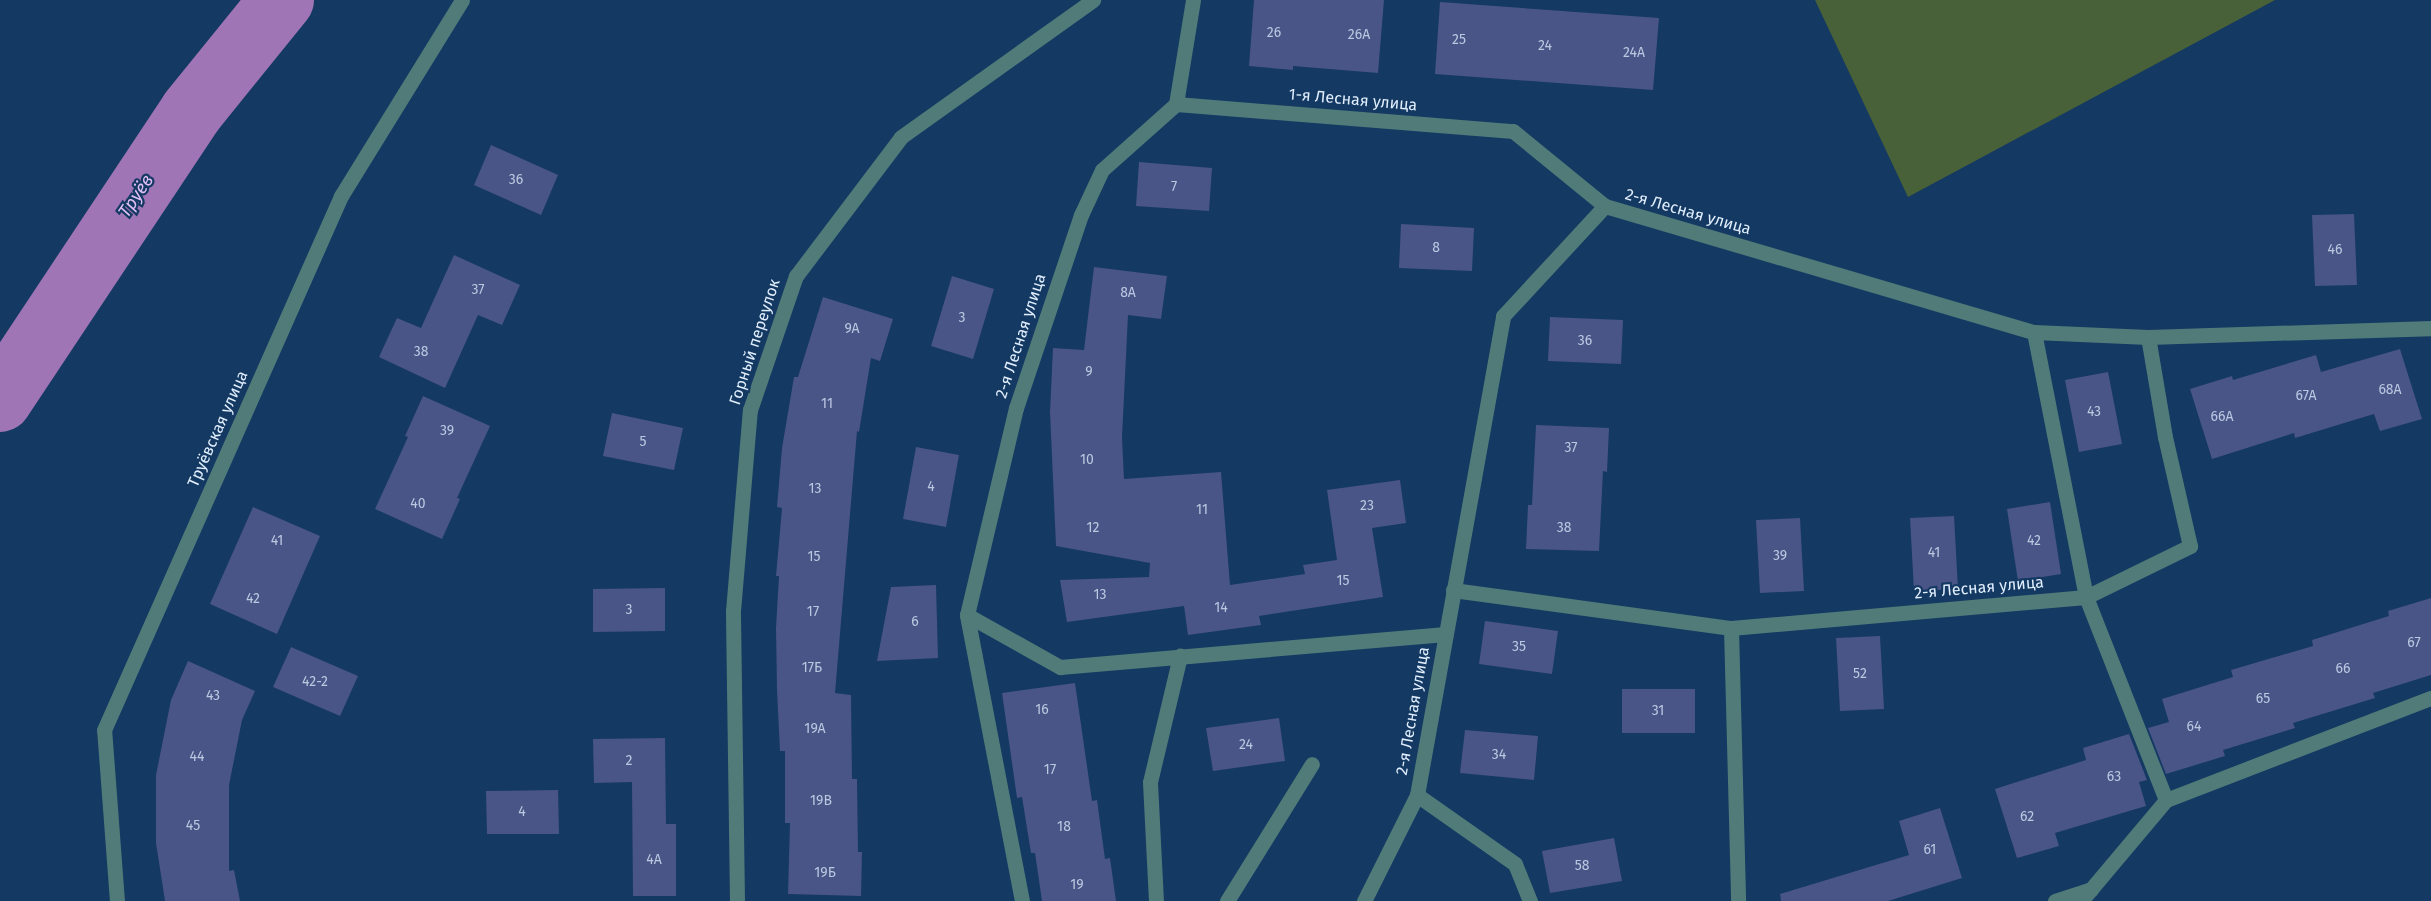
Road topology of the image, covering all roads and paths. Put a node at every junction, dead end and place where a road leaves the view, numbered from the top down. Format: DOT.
graph roads {
  1 [pos="462,0"];
  2 [pos="1093,0"];
  3 [pos="1193,0"];
  4 [pos="1176,104"];
  5 [pos="1605,206"];
  6 [pos="2431,328"];
  7 [pos="2034,332"];
  8 [pos="2148,337"];
  9 [pos="1454,590"];
  10 [pos="2086,597"];
  11 [pos="967,615"];
  12 [pos="1731,628"];
  13 [pos="1446,634"];
  14 [pos="1180,656"];
  15 [pos="2431,698"];
  16 [pos="1312,764"];
  17 [pos="1417,795"];
  18 [pos="2166,800"];
  19 [pos="2091,889"];
  20 [pos="117,901"];
  21 [pos="737,901"];
  22 [pos="1022,901"];
  23 [pos="1156,901"];
  24 [pos="1227,901"];
  25 [pos="1364,901"];
  26 [pos="1530,901"];
  27 [pos="1738,901"];
  28 [pos="2055,901"];
  29 [pos="2081,901"];
  1 -- 20 [label="street, Труёвская улица"];
  2 -- 21 [label="street, Горный переулок"];
  3 -- 4 [label="street"];
  4 -- 5 [label="street, 1-я Лесная улица"];
  4 -- 11 [label="street, 2-я Лесная улица"];
  5 -- 7 [label="street, 2-я Лесная улица"];
  5 -- 9 [label="street, 2-я Лесная улица"];
  6 -- 8 [label="street, 2-я Лесная улица"];
  7 -- 8 [label="street, 2-я Лесная улица"];
  7 -- 10 [label="street"];
  8 -- 10 [label="street, 2-я Лесная улица"];
  9 -- 12 [label="street, 2-я Лесная улица"];
  9 -- 13 [label="street, 2-я Лесная улица"];
  10 -- 12 [label="street, 2-я Лесная улица"];
  10 -- 18 [label="street"];
  11 -- 14 [label="street, 2-я Лесная улица"];
  11 -- 22 [label="street, 2-я Лесная улица"];
  12 -- 27 [label="street"];
  13 -- 14 [label="street, 2-я Лесная улица"];
  13 -- 17 [label="street, 2-я Лесная улица"];
  14 -- 23 [label="street"];
  15 -- 18 [label="street"];
  16 -- 24 [label="street"];
  17 -- 25 [label="street, 2-я Лесная улица"];
  17 -- 26 [label="street, 2-я Лесная улица"];
  18 -- 19 [label="street"];
  19 -- 28 [label="street"];
  19 -- 29 [label="street"];
}
